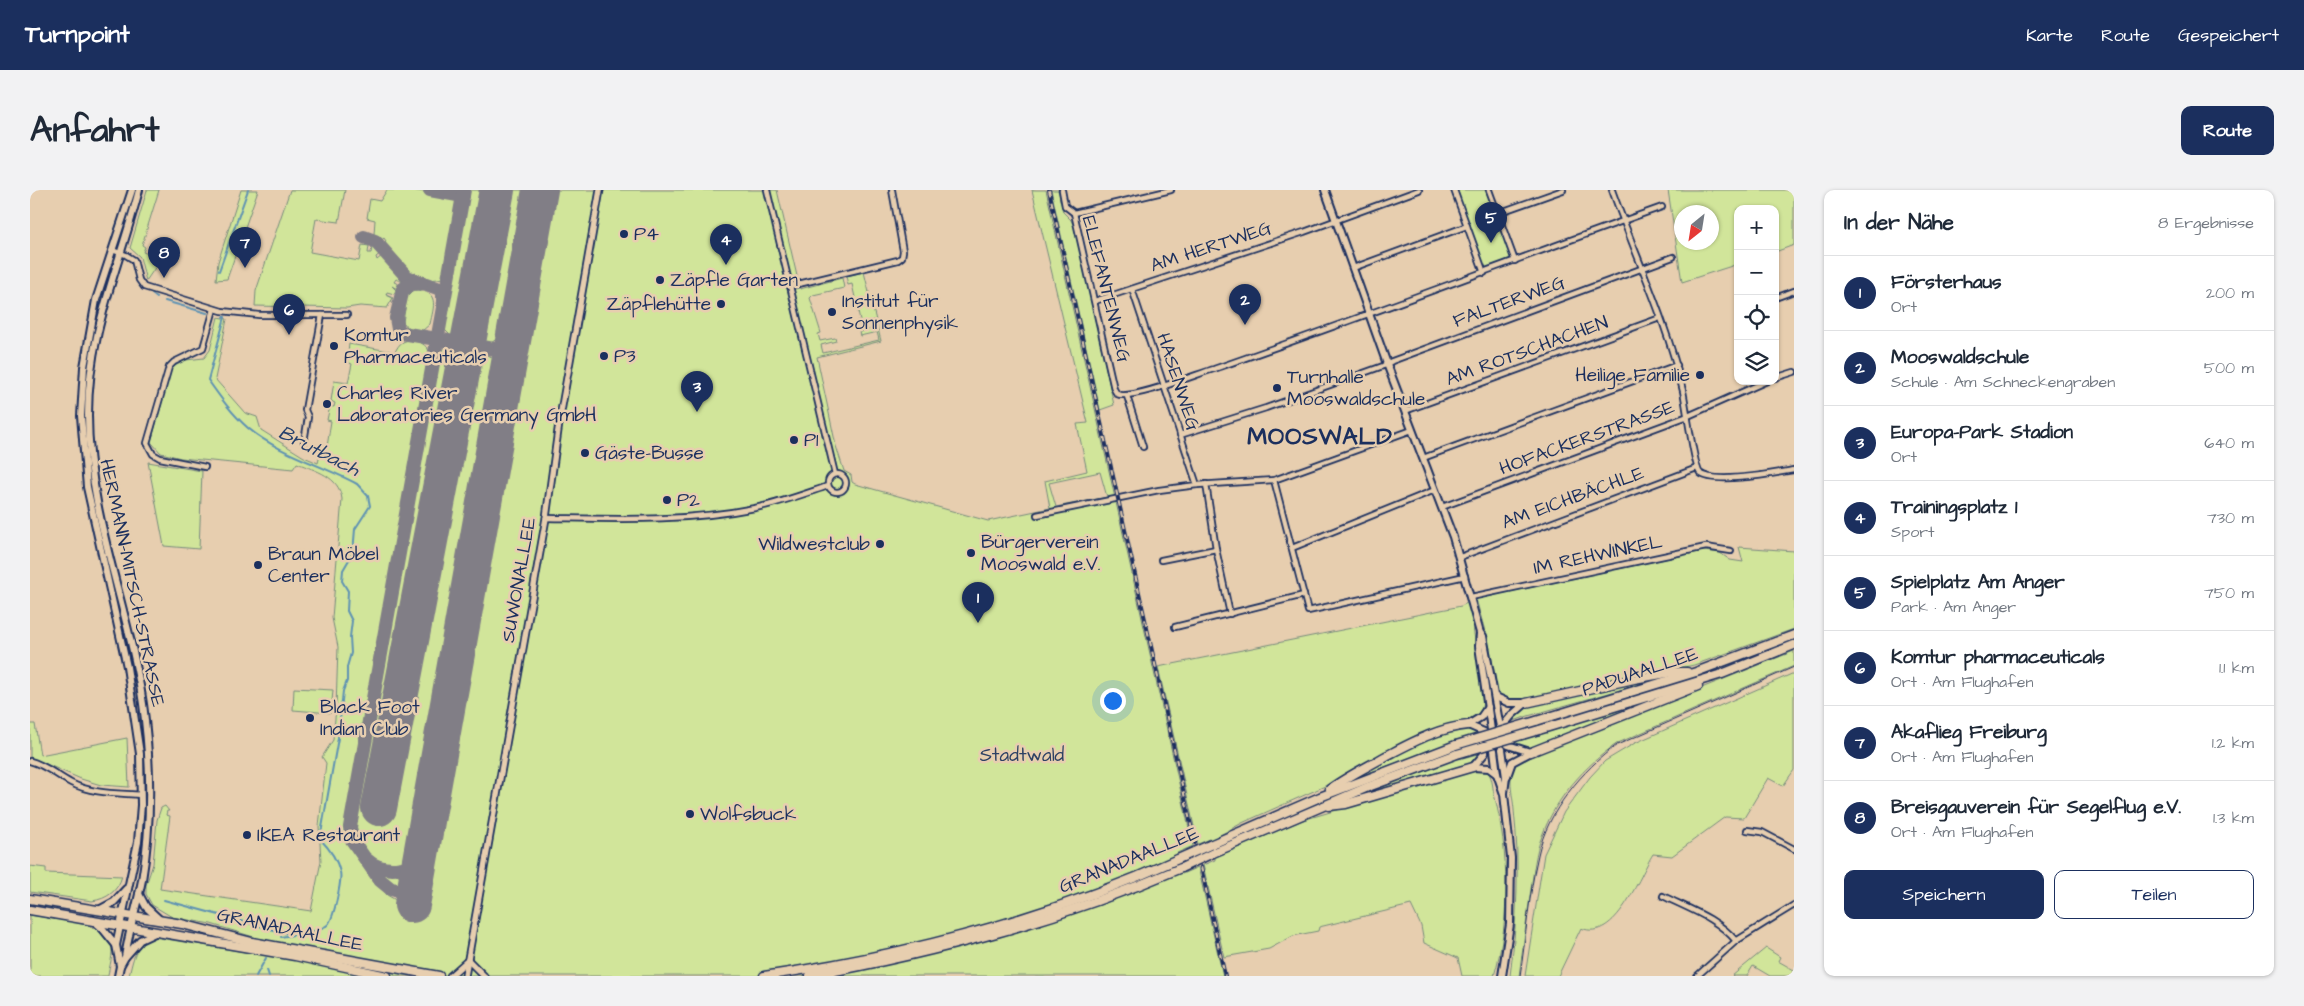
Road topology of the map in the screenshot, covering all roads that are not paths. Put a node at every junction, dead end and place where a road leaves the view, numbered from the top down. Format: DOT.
graph roads {
  1 [pos="132,190"];
  2 [pos="139,190"];
  3 [pos="600,190"];
  4 [pos="766,190"];
  5 [pos="892,190"];
  6 [pos="1062,190"];
  7 [pos="1171,190"];
  8 [pos="1326,190"];
  9 [pos="1419,190"];
  10 [pos="1454,190"];
  11 [pos="1489,190"];
  12 [pos="1563,190"];
  13 [pos="1612,190"];
  14 [pos="1662,207"];
  15 [pos="1074,213"];
  16 [pos="1498,214"];
  17 [pos="1336,221"];
  18 [pos="1623,221"];
  19 [pos="1467,226"];
  20 [pos="111,250"];
  21 [pos="120,253"];
  22 [pos="1673,257"];
  23 [pos="1515,261"];
  24 [pos="1353,268"];
  25 [pos="1642,268"];
  26 [pos="1484,273"];
  27 [pos="790,286"];
  28 [pos="1132,289"];
  29 [pos="1794,291"];
  30 [pos="1779,297"];
  31 [pos="1095,301"];
  32 [pos="214,309"];
  33 [pos="1370,314"];
  34 [pos="322,315"];
  35 [pos="347,315"];
  36 [pos="1660,318"];
  37 [pos="1387,364"];
  38 [pos="1677,365"];
  39 [pos="1794,372"];
  40 [pos="1779,377"];
  41 [pos="1758,385"];
  42 [pos="1163,386"];
  43 [pos="1127,396"];
  44 [pos="1405,411"];
  45 [pos="1688,416"];
  46 [pos="1412,430"];
  47 [pos="1180,435"];
  48 [pos="304,442"];
  49 [pos="1143,447"];
  50 [pos="1423,458"];
  51 [pos="205,467"];
  52 [pos="1697,468"];
  53 [pos="1794,470"];
  54 [pos="835,474"];
  55 [pos="1274,480"];
  56 [pos="1206,484"];
  57 [pos="1197,485"];
  58 [pos="828,486"];
  59 [pos="1436,490"];
  60 [pos="1442,507"];
  61 [pos="1037,516"];
  62 [pos="546,518"];
  63 [pos="1292,548"];
  64 [pos="1216,550"];
  65 [pos="1731,551"];
  66 [pos="1460,557"];
  67 [pos="1161,560"];
  68 [pos="1465,576"];
  69 [pos="1304,595"];
  70 [pos="1471,597"];
  71 [pos="1230,614"];
  72 [pos="1175,627"];
  73 [pos="1480,633"];
  74 [pos="1794,635"];
  75 [pos="1794,645"];
  76 [pos="134,657"];
  77 [pos="126,659"];
  78 [pos="1696,672"];
  79 [pos="1722,674"];
  80 [pos="1496,698"];
  81 [pos="1526,703"];
  82 [pos="1488,707"];
  83 [pos="1468,725"];
  84 [pos="1496,728"];
  85 [pos="1500,747"];
  86 [pos="1531,752"];
  87 [pos="1485,753"];
  88 [pos="30,761"];
  89 [pos="1473,767"];
  90 [pos="1497,774"];
  91 [pos="1506,777"];
  92 [pos="1504,794"];
  93 [pos="141,795"];
  94 [pos="150,796"];
  95 [pos="1320,797"];
  96 [pos="1320,807"];
  97 [pos="1747,830"];
  98 [pos="1794,849"];
  99 [pos="128,886"];
  100 [pos="139,894"];
  101 [pos="1663,896"];
  102 [pos="30,899"];
  103 [pos="1793,904"];
  104 [pos="30,910"];
  105 [pos="99,910"];
  106 [pos="122,914"];
  107 [pos="134,916"];
  108 [pos="93,920"];
  109 [pos="161,921"];
  110 [pos="119,925"];
  111 [pos="130,927"];
  112 [pos="158,932"];
  113 [pos="1736,941"];
  114 [pos="116,945"];
  115 [pos="125,957"];
  116 [pos="468,960"];
  117 [pos="120,966"];
  118 [pos="1700,975"];
  119 [pos="118,976"];
  120 [pos="387,976"];
  121 [pos="439,976"];
  122 [pos="450,976"];
  123 [pos="465,976"];
  124 [pos="484,976"];
  125 [pos="764,976"];
  126 [pos="810,976"];
  127 [pos="1502,976"];
  1 -- 20 [label="main road, HERMANN-MITSCH-STRASSE"];
  2 -- 21 [label="main road, HERMANN-MITSCH-STRASSE"];
  3 -- 62 [label="street, SUWONALLEE"];
  4 -- 27 [label="street"];
  5 -- 27 [label="street"];
  6 -- 15 [label="street, ELEFANTENWEG"];
  7 -- 15 [label="street"];
  8 -- 17 [label="main road"];
  9 -- 17 [label="street, AM HERTWEG"];
  10 -- 19 [label="street"];
  11 -- 16 [label="street"];
  12 -- 16 [label="street"];
  13 -- 18 [label="street"];
  14 -- 18 [label="street"];
  15 -- 31 [label="street, ELEFANTENWEG"];
  16 -- 23 [label="street"];
  17 -- 24 [label="main road"];
  17 -- 28 [label="street, AM HERTWEG"];
  18 -- 23 [label="street"];
  18 -- 25 [label="street"];
  19 -- 24 [label="street"];
  19 -- 26 [label="street"];
  20 -- 21 [label="street"];
  20 -- 77 [label="main road, HERMANN-MITSCH-STRASSE"];
  21 -- 32 [label="street"];
  21 -- 76 [label="main road, HERMANN-MITSCH-STRASSE"];
  22 -- 25 [label="street, FALTERWEG"];
  23 -- 26 [label="street"];
  24 -- 33 [label="main road"];
  25 -- 36 [label="street"];
  25 -- 37 [label="street, FALTERWEG"];
  26 -- 33 [label="street"];
  27 -- 54 [label="street"];
  28 -- 31 [label="street, AM HERTWEG"];
  28 -- 42 [label="street, HASENWEG"];
  29 -- 30 [label="street"];
  31 -- 43 [label="street, ELEFANTENWEG"];
  32 -- 34 [label="street"];
  32 -- 51 [label="street"];
  33 -- 37 [label="main road"];
  33 -- 42 [label="street"];
  34 -- 35 [label="street"];
  34 -- 48 [label="street"];
  36 -- 38 [label="street"];
  36 -- 44 [label="street, AM ROTSCHACHEN"];
  37 -- 44 [label="main road"];
  37 -- 47 [label="street, FALTERWEG"];
  38 -- 45 [label="street"];
  38 -- 50 [label="street"];
  39 -- 40 [label="street"];
  41 -- 45 [label="street, HOFACKERSTRASSE"];
  42 -- 43 [label="street"];
  42 -- 47 [label="street, HASENWEG"];
  43 -- 49 [label="street"];
  44 -- 46 [label="main road"];
  45 -- 52 [label="street"];
  45 -- 60 [label="street, HOFACKERSTRASSE"];
  46 -- 50 [label="main road"];
  46 -- 55 [label="street"];
  47 -- 57 [label="street, HASENWEG"];
  50 -- 59 [label="main road"];
  52 -- 53 [label="street"];
  52 -- 66 [label="street, AM EICHBÄCHLE"];
  54 -- 58 [label="street"];
  54 -- 58 [label="street"];
  55 -- 56 [label="street"];
  55 -- 63 [label="street"];
  56 -- 57 [label="street"];
  56 -- 64 [label="street"];
  57 -- 61 [label="street"];
  58 -- 62 [label="street"];
  59 -- 60 [label="main road"];
  59 -- 63 [label="street"];
  60 -- 66 [label="main road"];
  62 -- 116 [label="street, SUWONALLEE"];
  63 -- 69 [label="street"];
  64 -- 67 [label="street"];
  64 -- 71 [label="street"];
  65 -- 70 [label="street, IM REHWINKEL"];
  66 -- 68 [label="main road"];
  68 -- 69 [label="street"];
  68 -- 70 [label="main road"];
  69 -- 71 [label="street"];
  70 -- 73 [label="main road"];
  71 -- 72 [label="street"];
  73 -- 80 [label="main road"];
  73 -- 82 [label="main road"];
  74 -- 78 [label="main road, PADUAALLEE"];
  75 -- 79 [label="main road, PADUAALLEE"];
  76 -- 77 [label="main road"];
  76 -- 94 [label="main road, HERMANN-MITSCH-STRASSE"];
  77 -- 93 [label="main road, HERMANN-MITSCH-STRASSE"];
  78 -- 81 [label="main road"];
  78 -- 84 [label="main road, PADUAALLEE, bridge"];
  79 -- 85 [label="main road, PADUAALLEE, bridge"];
  79 -- 86 [label="main road"];
  80 -- 81 [label="main road"];
  80 -- 84 [label="main road"];
  81 -- 84 [label="main road"];
  82 -- 83 [label="main road"];
  82 -- 84 [label="main road"];
  83 -- 84 [label="main road"];
  83 -- 95 [label="main road"];
  84 -- 95 [label="main road, GRANADAALLEE, bridge"];
  85 -- 86 [label="main road"];
  85 -- 90 [label="main road"];
  85 -- 91 [label="main road"];
  85 -- 96 [label="main road, GRANADAALLEE, bridge"];
  86 -- 91 [label="main road"];
  87 -- 89 [label="main road"];
  88 -- 93 [label="street"];
  89 -- 90 [label="main road"];
  89 -- 96 [label="main road"];
  90 -- 92 [label="main road"];
  91 -- 92 [label="main road"];
  92 -- 127 [label="main road"];
  93 -- 94 [label="main road"];
  93 -- 99 [label="main road, HERMANN-MITSCH-STRASSE"];
  94 -- 100 [label="main road, HERMANN-MITSCH-STRASSE"];
  95 -- 125 [label="main road, GRANADAALLEE, bridge"];
  96 -- 126 [label="main road, GRANADAALLEE, bridge"];
  97 -- 98 [label="street"];
  99 -- 105 [label="main road"];
  99 -- 106 [label="main road, HERMANN-MITSCH-STRASSE"];
  100 -- 107 [label="main road, HERMANN-MITSCH-STRASSE"];
  100 -- 109 [label="main road"];
  101 -- 113 [label="street"];
  102 -- 105 [label="main road, GRANADAALLEE"];
  103 -- 113 [label="street"];
  104 -- 108 [label="main road, GRANADAALLEE"];
  105 -- 106 [label="main road, GRANADAALLEE"];
  106 -- 107 [label="main road, GRANADAALLEE"];
  106 -- 110 [label="main road, HERMANN-MITSCH-STRASSE"];
  107 -- 109 [label="main road, GRANADAALLEE"];
  107 -- 111 [label="main road, HERMANN-MITSCH-STRASSE"];
  108 -- 110 [label="main road, GRANADAALLEE"];
  108 -- 114 [label="main road"];
  109 -- 121 [label="main road, GRANADAALLEE"];
  110 -- 111 [label="main road, GRANADAALLEE"];
  110 -- 114 [label="main road, HERMANN-MITSCH-STRASSE"];
  111 -- 112 [label="main road, GRANADAALLEE"];
  111 -- 115 [label="main road, HERMANN-MITSCH-STRASSE"];
  112 -- 115 [label="main road"];
  112 -- 120 [label="main road, GRANADAALLEE"];
  113 -- 118 [label="street"];
  114 -- 117 [label="main road"];
  115 -- 117 [label="main road"];
  116 -- 122 [label="street"];
  116 -- 123 [label="street, SUWONALLEE"];
  116 -- 124 [label="street"];
  117 -- 119 [label="main road"];
}
